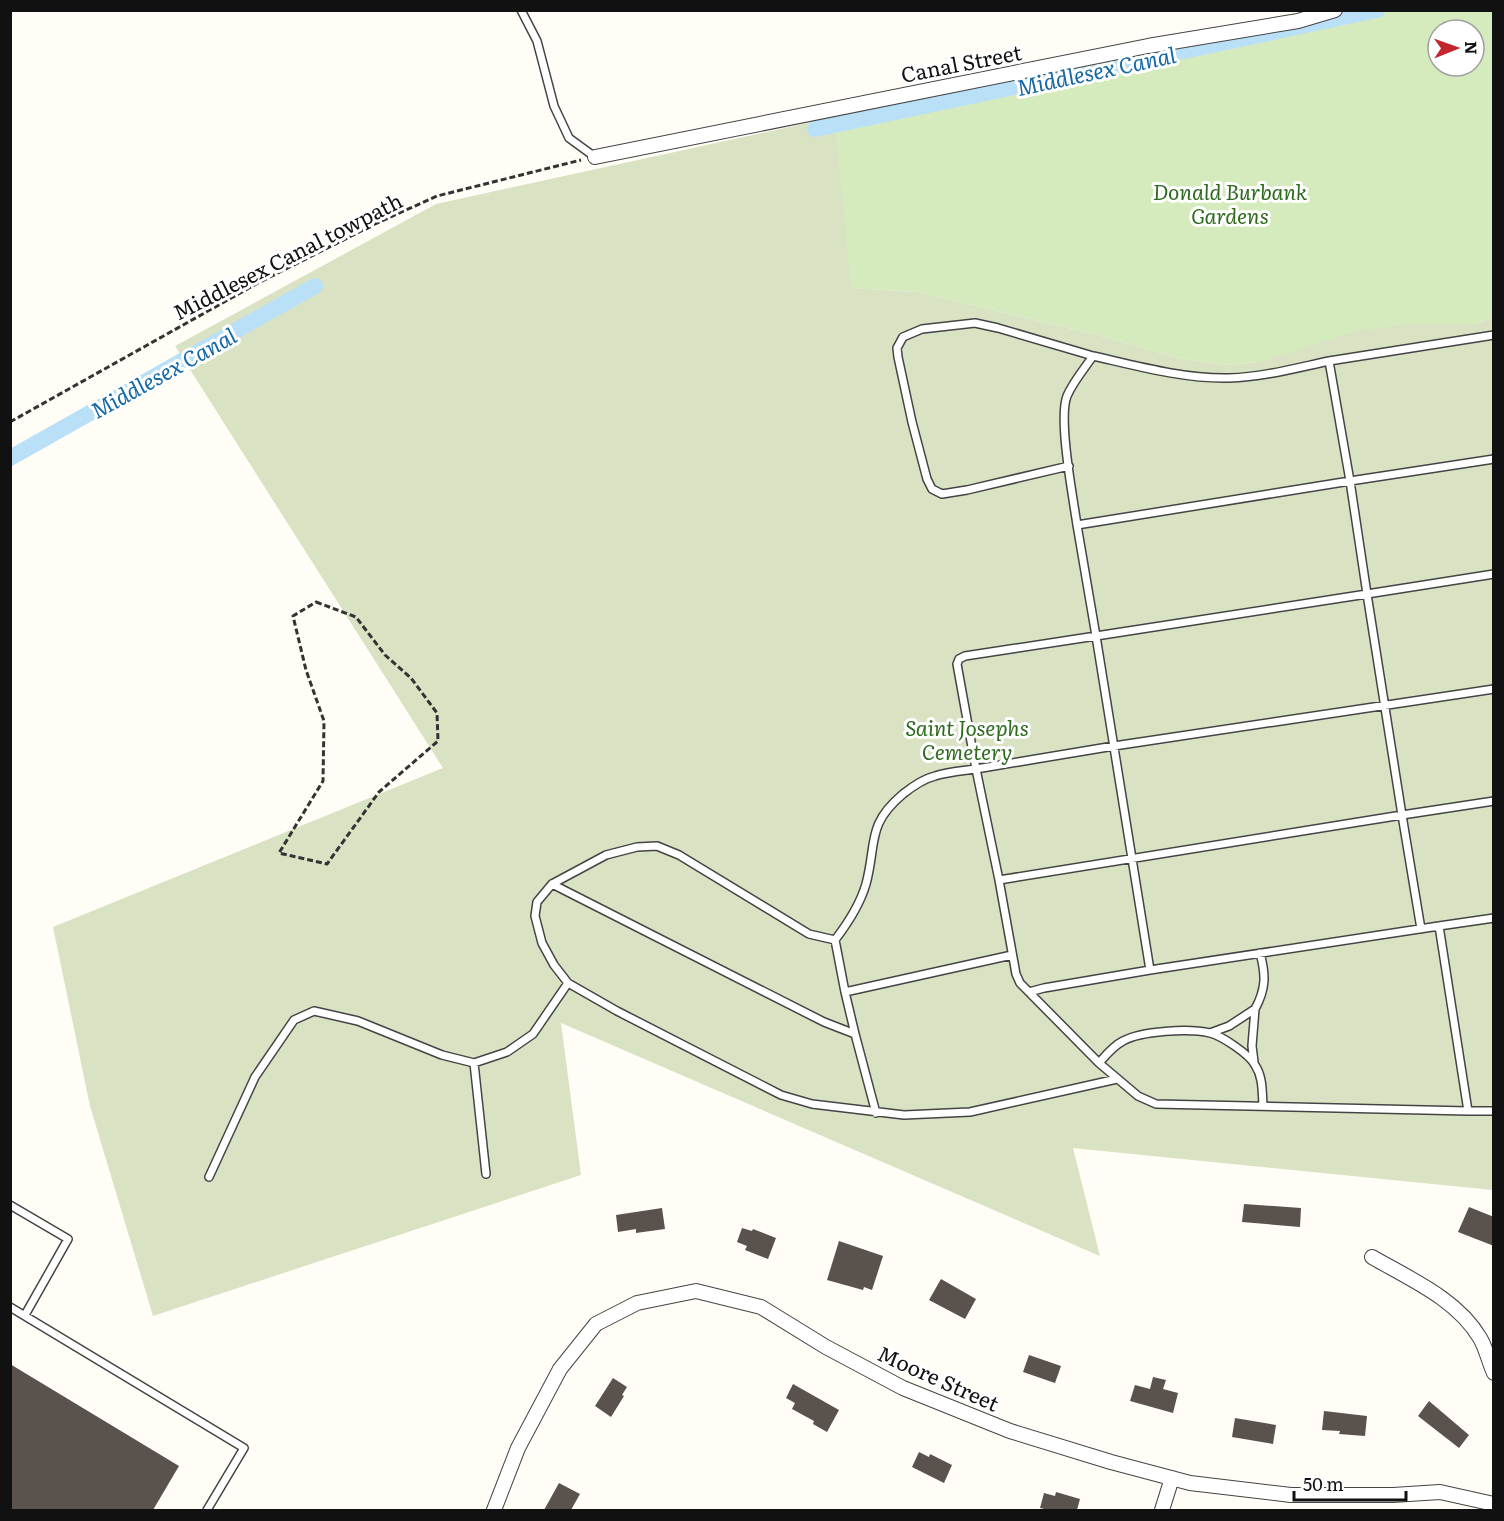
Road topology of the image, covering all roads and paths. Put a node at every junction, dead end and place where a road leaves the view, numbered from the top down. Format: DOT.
graph roads {
  1 [pos="521,10"];
  2 [pos="1335,10"];
  3 [pos="595,157"];
  4 [pos="1494,334"];
  5 [pos="1093,357"];
  6 [pos="1329,361"];
  7 [pos="10,423"];
  8 [pos="1494,459"];
  9 [pos="1069,466"];
  10 [pos="1350,481"];
  11 [pos="1077,525"];
  12 [pos="1494,574"];
  13 [pos="1367,594"];
  14 [pos="1096,636"];
  15 [pos="385,655"];
  16 [pos="1494,689"];
  17 [pos="1386,706"];
  18 [pos="1114,746"];
  19 [pos="976,769"];
  20 [pos="1494,801"];
  21 [pos="1402,814"];
  22 [pos="1131,860"];
  23 [pos="999,880"];
  24 [pos="552,884"];
  25 [pos="1494,918"];
  26 [pos="1439,926"];
  27 [pos="1420,929"];
  28 [pos="835,940"];
  29 [pos="1260,953"];
  30 [pos="1012,956"];
  31 [pos="1150,970"];
  32 [pos="568,983"];
  33 [pos="845,992"];
  34 [pos="1029,992"];
  35 [pos="1255,1009"];
  36 [pos="1210,1033"];
  37 [pos="855,1034"];
  38 [pos="474,1062"];
  39 [pos="1254,1062"];
  40 [pos="1099,1064"];
  41 [pos="1117,1079"];
  42 [pos="1263,1105"];
  43 [pos="1494,1111"];
  44 [pos="1468,1112"];
  45 [pos="876,1113"];
  46 [pos="486,1174"];
  47 [pos="209,1177"];
  48 [pos="10,1205"];
  49 [pos="1372,1257"];
  50 [pos="10,1307"];
  51 [pos="25,1315"];
  52 [pos="1494,1373"];
  53 [pos="1172,1478"];
  54 [pos="1494,1504"];
  55 [pos="207,1510"];
  56 [pos="494,1510"];
  57 [pos="1162,1510"];
  1 -- 3 [label="lane"];
  2 -- 3 [label="street, Canal Street"];
  3 -- 7 [label="path, Middlesex Canal towpath"];
  4 -- 6 [label="lane"];
  5 -- 6 [label="lane"];
  5 -- 9 [label="lane"];
  5 -- 9 [label="lane"];
  6 -- 10 [label="lane"];
  8 -- 10 [label="lane"];
  9 -- 11 [label="lane"];
  10 -- 11 [label="lane"];
  10 -- 13 [label="lane"];
  11 -- 14 [label="lane"];
  12 -- 13 [label="lane"];
  13 -- 14 [label="lane"];
  13 -- 17 [label="lane"];
  14 -- 18 [label="lane"];
  14 -- 19 [label="lane"];
  15 -- 15 [label="path"];
  16 -- 17 [label="lane"];
  17 -- 18 [label="lane"];
  17 -- 21 [label="lane"];
  18 -- 19 [label="lane"];
  18 -- 22 [label="lane"];
  19 -- 23 [label="lane"];
  19 -- 28 [label="lane"];
  20 -- 21 [label="lane"];
  21 -- 22 [label="lane"];
  21 -- 27 [label="lane"];
  22 -- 23 [label="lane"];
  22 -- 31 [label="lane"];
  23 -- 30 [label="lane"];
  24 -- 28 [label="lane"];
  24 -- 32 [label="lane"];
  24 -- 37 [label="lane"];
  25 -- 26 [label="lane"];
  26 -- 27 [label="lane"];
  26 -- 44 [label="lane"];
  27 -- 29 [label="lane"];
  28 -- 33 [label="lane"];
  29 -- 31 [label="lane"];
  29 -- 35 [label="lane"];
  30 -- 33 [label="lane"];
  30 -- 34 [label="lane"];
  31 -- 34 [label="lane"];
  32 -- 38 [label="lane"];
  32 -- 45 [label="lane"];
  33 -- 37 [label="lane"];
  34 -- 40 [label="lane"];
  35 -- 36 [label="lane"];
  35 -- 39 [label="lane"];
  36 -- 39 [label="lane"];
  36 -- 40 [label="lane"];
  37 -- 45 [label="lane"];
  38 -- 46 [label="lane"];
  38 -- 47 [label="lane"];
  39 -- 42 [label="lane"];
  40 -- 41 [label="lane"];
  41 -- 42 [label="lane"];
  41 -- 45 [label="lane"];
  42 -- 44 [label="lane"];
  43 -- 44 [label="lane"];
  48 -- 51 [label="lane"];
  49 -- 52 [label="street"];
  50 -- 51 [label="lane"];
  51 -- 55 [label="lane"];
  53 -- 54 [label="street, Moore Street"];
  53 -- 56 [label="street, Moore Street"];
  53 -- 57 [label="street"];
}
